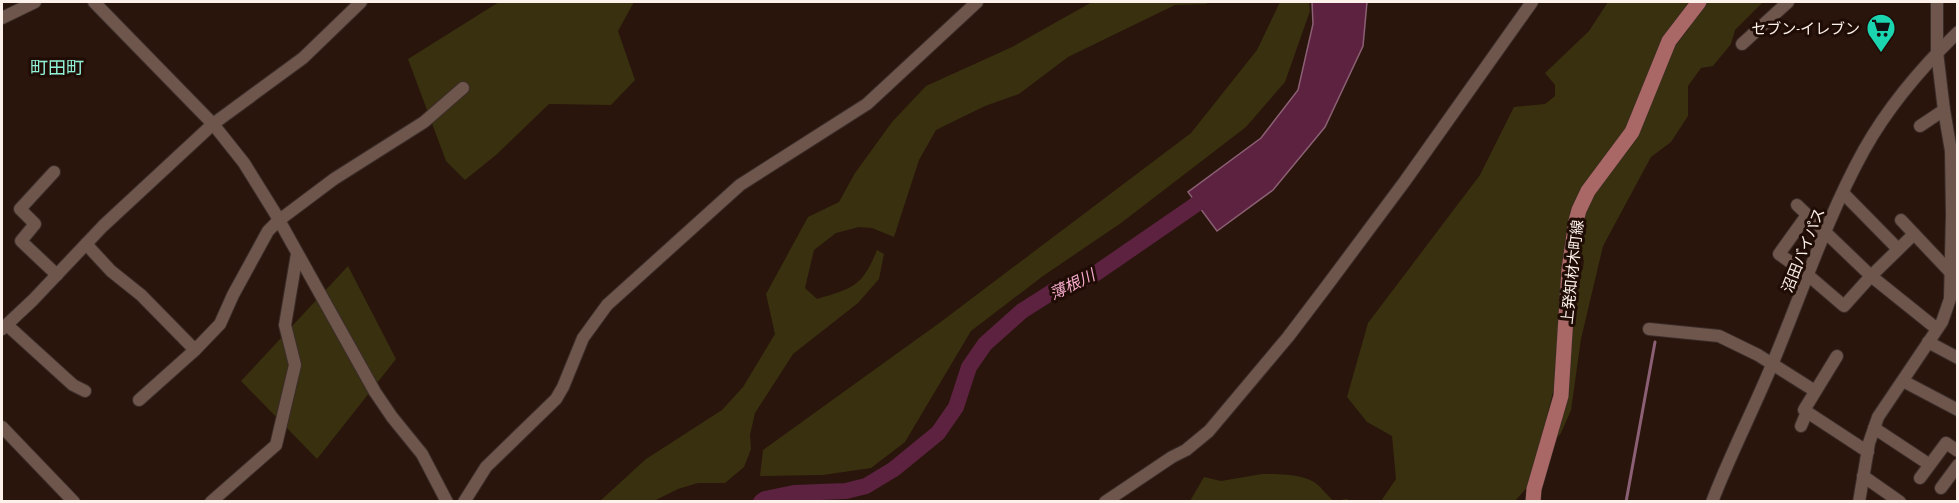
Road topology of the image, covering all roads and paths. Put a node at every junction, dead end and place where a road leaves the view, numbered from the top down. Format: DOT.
graph roads {
  1 [pos="35,2"];
  2 [pos="94,2"];
  3 [pos="361,2"];
  4 [pos="978,2"];
  5 [pos="1532,2"];
  6 [pos="1699,2"];
  7 [pos="1788,2"];
  8 [pos="1937,2"];
  9 [pos="2,18"];
  10 [pos="1958,32"];
  11 [pos="1742,44"];
  12 [pos="1937,52"];
  13 [pos="463,88"];
  14 [pos="1944,111"];
  15 [pos="213,124"];
  16 [pos="1920,126"];
  17 [pos="1954,149"];
  18 [pos="54,172"];
  19 [pos="1843,193"];
  20 [pos="1797,205"];
  21 [pos="1807,215"];
  22 [pos="1901,220"];
  23 [pos="278,221"];
  24 [pos="1824,234"];
  25 [pos="1914,234"];
  26 [pos="86,244"];
  27 [pos="1899,249"];
  28 [pos="297,254"];
  29 [pos="1793,264"];
  30 [pos="1951,273"];
  31 [pos="57,275"];
  32 [pos="1809,276"];
  33 [pos="1870,276"];
  34 [pos="1952,310"];
  35 [pos="4,327"];
  36 [pos="1937,328"];
  37 [pos="1649,329"];
  38 [pos="1928,342"];
  39 [pos="195,350"];
  40 [pos="1837,356"];
  41 [pos="1958,358"];
  42 [pos="1772,365"];
  43 [pos="1903,381"];
  44 [pos="85,391"];
  45 [pos="1815,391"];
  46 [pos="139,400"];
  47 [pos="1958,410"];
  48 [pos="1808,412"];
  49 [pos="1801,426"];
  50 [pos="2,427"];
  51 [pos="1874,428"];
  52 [pos="1958,451"];
  53 [pos="1868,452"];
  54 [pos="1924,461"];
  55 [pos="1958,465"];
  56 [pos="1863,476"];
  57 [pos="1920,478"];
  58 [pos="1941,488"];
  59 [pos="74,501"];
  60 [pos="211,501"];
  61 [pos="447,501"];
  62 [pos="464,501"];
  63 [pos="1105,501"];
  64 [pos="1533,501"];
  65 [pos="1712,501"];
  66 [pos="1859,501"];
  67 [pos="1900,501"];
  1 -- 9 [label="street"];
  2 -- 15 [label="street"];
  3 -- 15 [label="street"];
  4 -- 62 [label="street"];
  5 -- 63 [label="street"];
  6 -- 64 [label="main road, 上発知材木町線"];
  7 -- 11 [label="street"];
  8 -- 12 [label="street"];
  10 -- 12 [label="street, 沼田バイパス"];
  12 -- 14 [label="street"];
  12 -- 19 [label="street, 沼田バイパス"];
  13 -- 23 [label="street"];
  14 -- 16 [label="street"];
  14 -- 17 [label="street"];
  15 -- 23 [label="street"];
  15 -- 26 [label="street"];
  17 -- 30 [label="street"];
  18 -- 31 [label="street"];
  19 -- 24 [label="street, 沼田バイパス"];
  19 -- 27 [label="street"];
  20 -- 21 [label="street"];
  21 -- 24 [label="street"];
  21 -- 29 [label="street"];
  22 -- 25 [label="street"];
  23 -- 28 [label="street"];
  23 -- 39 [label="street"];
  24 -- 32 [label="street, 沼田バイパス"];
  24 -- 33 [label="street"];
  25 -- 27 [label="street"];
  25 -- 30 [label="street"];
  26 -- 31 [label="street"];
  26 -- 39 [label="street"];
  27 -- 33 [label="street"];
  28 -- 60 [label="street"];
  28 -- 61 [label="street"];
  30 -- 34 [label="street"];
  31 -- 35 [label="street"];
  32 -- 33 [label="street"];
  32 -- 42 [label="street, 沼田バイパス"];
  33 -- 36 [label="street"];
  34 -- 36 [label="street"];
  35 -- 44 [label="street"];
  36 -- 38 [label="street"];
  37 -- 42 [label="street"];
  38 -- 41 [label="street"];
  38 -- 43 [label="street"];
  39 -- 46 [label="street"];
  40 -- 45 [label="street"];
  42 -- 45 [label="street"];
  42 -- 65 [label="street, 沼田バイパス"];
  43 -- 47 [label="street"];
  43 -- 51 [label="street"];
  45 -- 48 [label="street"];
  48 -- 49 [label="street"];
  48 -- 53 [label="street"];
  50 -- 59 [label="street"];
  51 -- 53 [label="street"];
  51 -- 54 [label="street"];
  52 -- 57 [label="street"];
  53 -- 56 [label="street"];
  55 -- 58 [label="street"];
  56 -- 66 [label="street"];
  56 -- 67 [label="street"];
}
